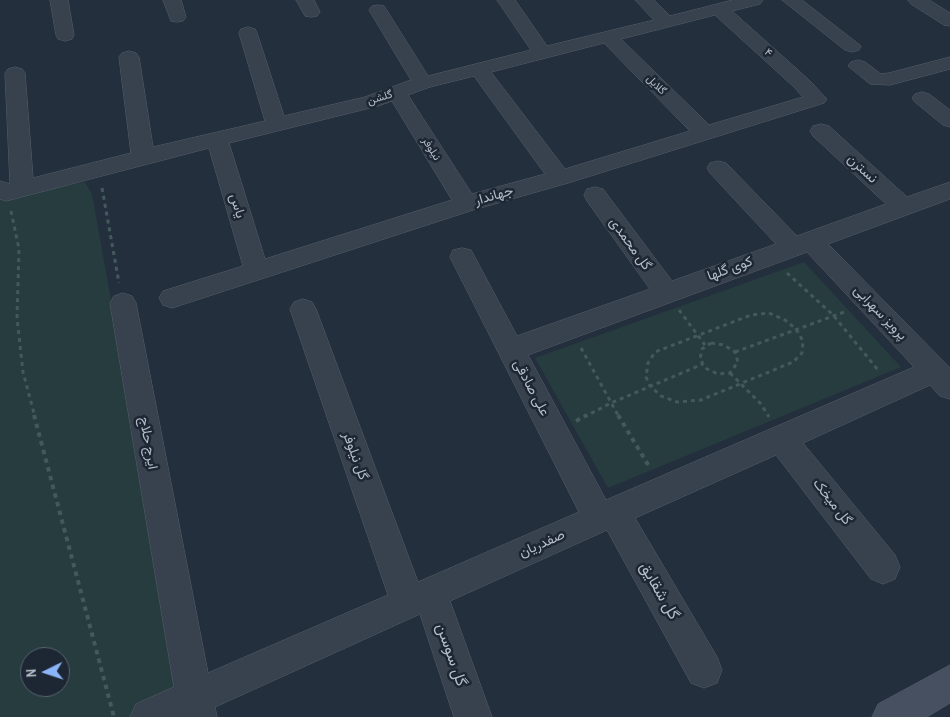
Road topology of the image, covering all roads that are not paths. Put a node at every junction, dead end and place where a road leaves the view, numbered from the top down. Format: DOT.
graph roads {
  1 [pos="60,0"];
  2 [pos="506,0"];
  3 [pos="644,0"];
  4 [pos="754,0"];
  5 [pos="791,0"];
  6 [pos="917,0"];
  7 [pos="719,9"];
  8 [pos="378,10"];
  9 [pos="950,21"];
  10 [pos="666,22"];
  11 [pos="248,32"];
  12 [pos="66,35"];
  13 [pos="608,36"];
  14 [pos="852,46"];
  15 [pos="542,53"];
  16 [pos="129,57"];
  17 [pos="950,63"];
  18 [pos="858,66"];
  19 [pos="479,69"];
  20 [pos="16,73"];
  21 [pos="423,83"];
  22 [pos="396,93"];
  23 [pos="922,98"];
  24 [pos="817,99"];
  25 [pos="950,120"];
  26 [pos="276,124"];
  27 [pos="821,131"];
  28 [pos="704,133"];
  29 [pos="217,140"];
  30 [pos="143,157"];
  31 [pos="718,168"];
  32 [pos="560,178"];
  33 [pos="9,190"];
  34 [pos="595,196"];
  35 [pos="945,199"];
  36 [pos="466,204"];
  37 [pos="903,207"];
  38 [pos="801,243"];
  39 [pos="462,257"];
  40 [pos="257,272"];
  41 [pos="666,292"];
  42 [pos="172,298"];
  43 [pos="122,303"];
  44 [pos="303,309"];
  45 [pos="511,350"];
  46 [pos="942,379"];
  47 [pos="781,438"];
  48 [pos="606,515"];
  49 [pos="882,567"];
  50 [pos="419,598"];
  51 [pos="704,670"];
  52 [pos="950,682"];
  53 [pos="196,707"];
  54 [pos="149,717"];
  55 [pos="473,717"];
  56 [pos="891,717"];
  1 -- 12 [label="street"];
  2 -- 15 [label="street"];
  3 -- 10 [label="street"];
  4 -- 7 [label="street, گلشن"];
  5 -- 14 [label="street"];
  6 -- 9 [label="street"];
  7 -- 10 [label="street, گلشن"];
  7 -- 24 [label="street, ۴"];
  8 -- 21 [label="street"];
  10 -- 13 [label="street, گلشن"];
  11 -- 26 [label="street"];
  13 -- 15 [label="street, گلشن"];
  13 -- 28 [label="street, گلایل"];
  15 -- 19 [label="street, گلشن"];
  16 -- 30 [label="street"];
  17 -- 18 [label="street"];
  19 -- 21 [label="street, گلشن"];
  19 -- 32 [label="street"];
  20 -- 33 [label="street"];
  21 -- 22 [label="street, گلشن"];
  22 -- 26 [label="street, گلشن"];
  22 -- 36 [label="street, نیلوفر"];
  23 -- 25 [label="street"];
  24 -- 28 [label="street, جهاندار"];
  26 -- 29 [label="street, گلشن"];
  27 -- 37 [label="street, نسترن"];
  28 -- 32 [label="street, جهاندار"];
  29 -- 30 [label="street, گلشن"];
  29 -- 40 [label="street, یاس"];
  30 -- 33 [label="street, گلشن"];
  31 -- 38 [label="street, پرویز سهرابی"];
  32 -- 36 [label="street, جهاندار"];
  34 -- 41 [label="street, گل محمدی"];
  35 -- 37 [label="street, کوی گلها"];
  36 -- 40 [label="street, جهاندار"];
  37 -- 38 [label="street, کوی گلها"];
  38 -- 41 [label="street, کوی گلها"];
  38 -- 46 [label="street, پرویز سهرابی"];
  39 -- 45 [label="street, علی صادقی"];
  40 -- 42 [label="street, جهاندار"];
  41 -- 45 [label="street, کوی گلها"];
  43 -- 53 [label="street, ایرج حلاج"];
  44 -- 50 [label="street, گل نیلوفر"];
  45 -- 48 [label="street, علی صادقی"];
  46 -- 47 [label="street, صفدریان"];
  47 -- 48 [label="street, صفدریان"];
  47 -- 49 [label="street, گل میخک"];
  48 -- 50 [label="street, صفدریان"];
  48 -- 51 [label="street, گل شقایق"];
  50 -- 53 [label="street, صفدریان"];
  50 -- 55 [label="street, گل سوسن"];
  52 -- 56 [label="main road"];
  53 -- 54 [label="street, صفدریان"];
}
